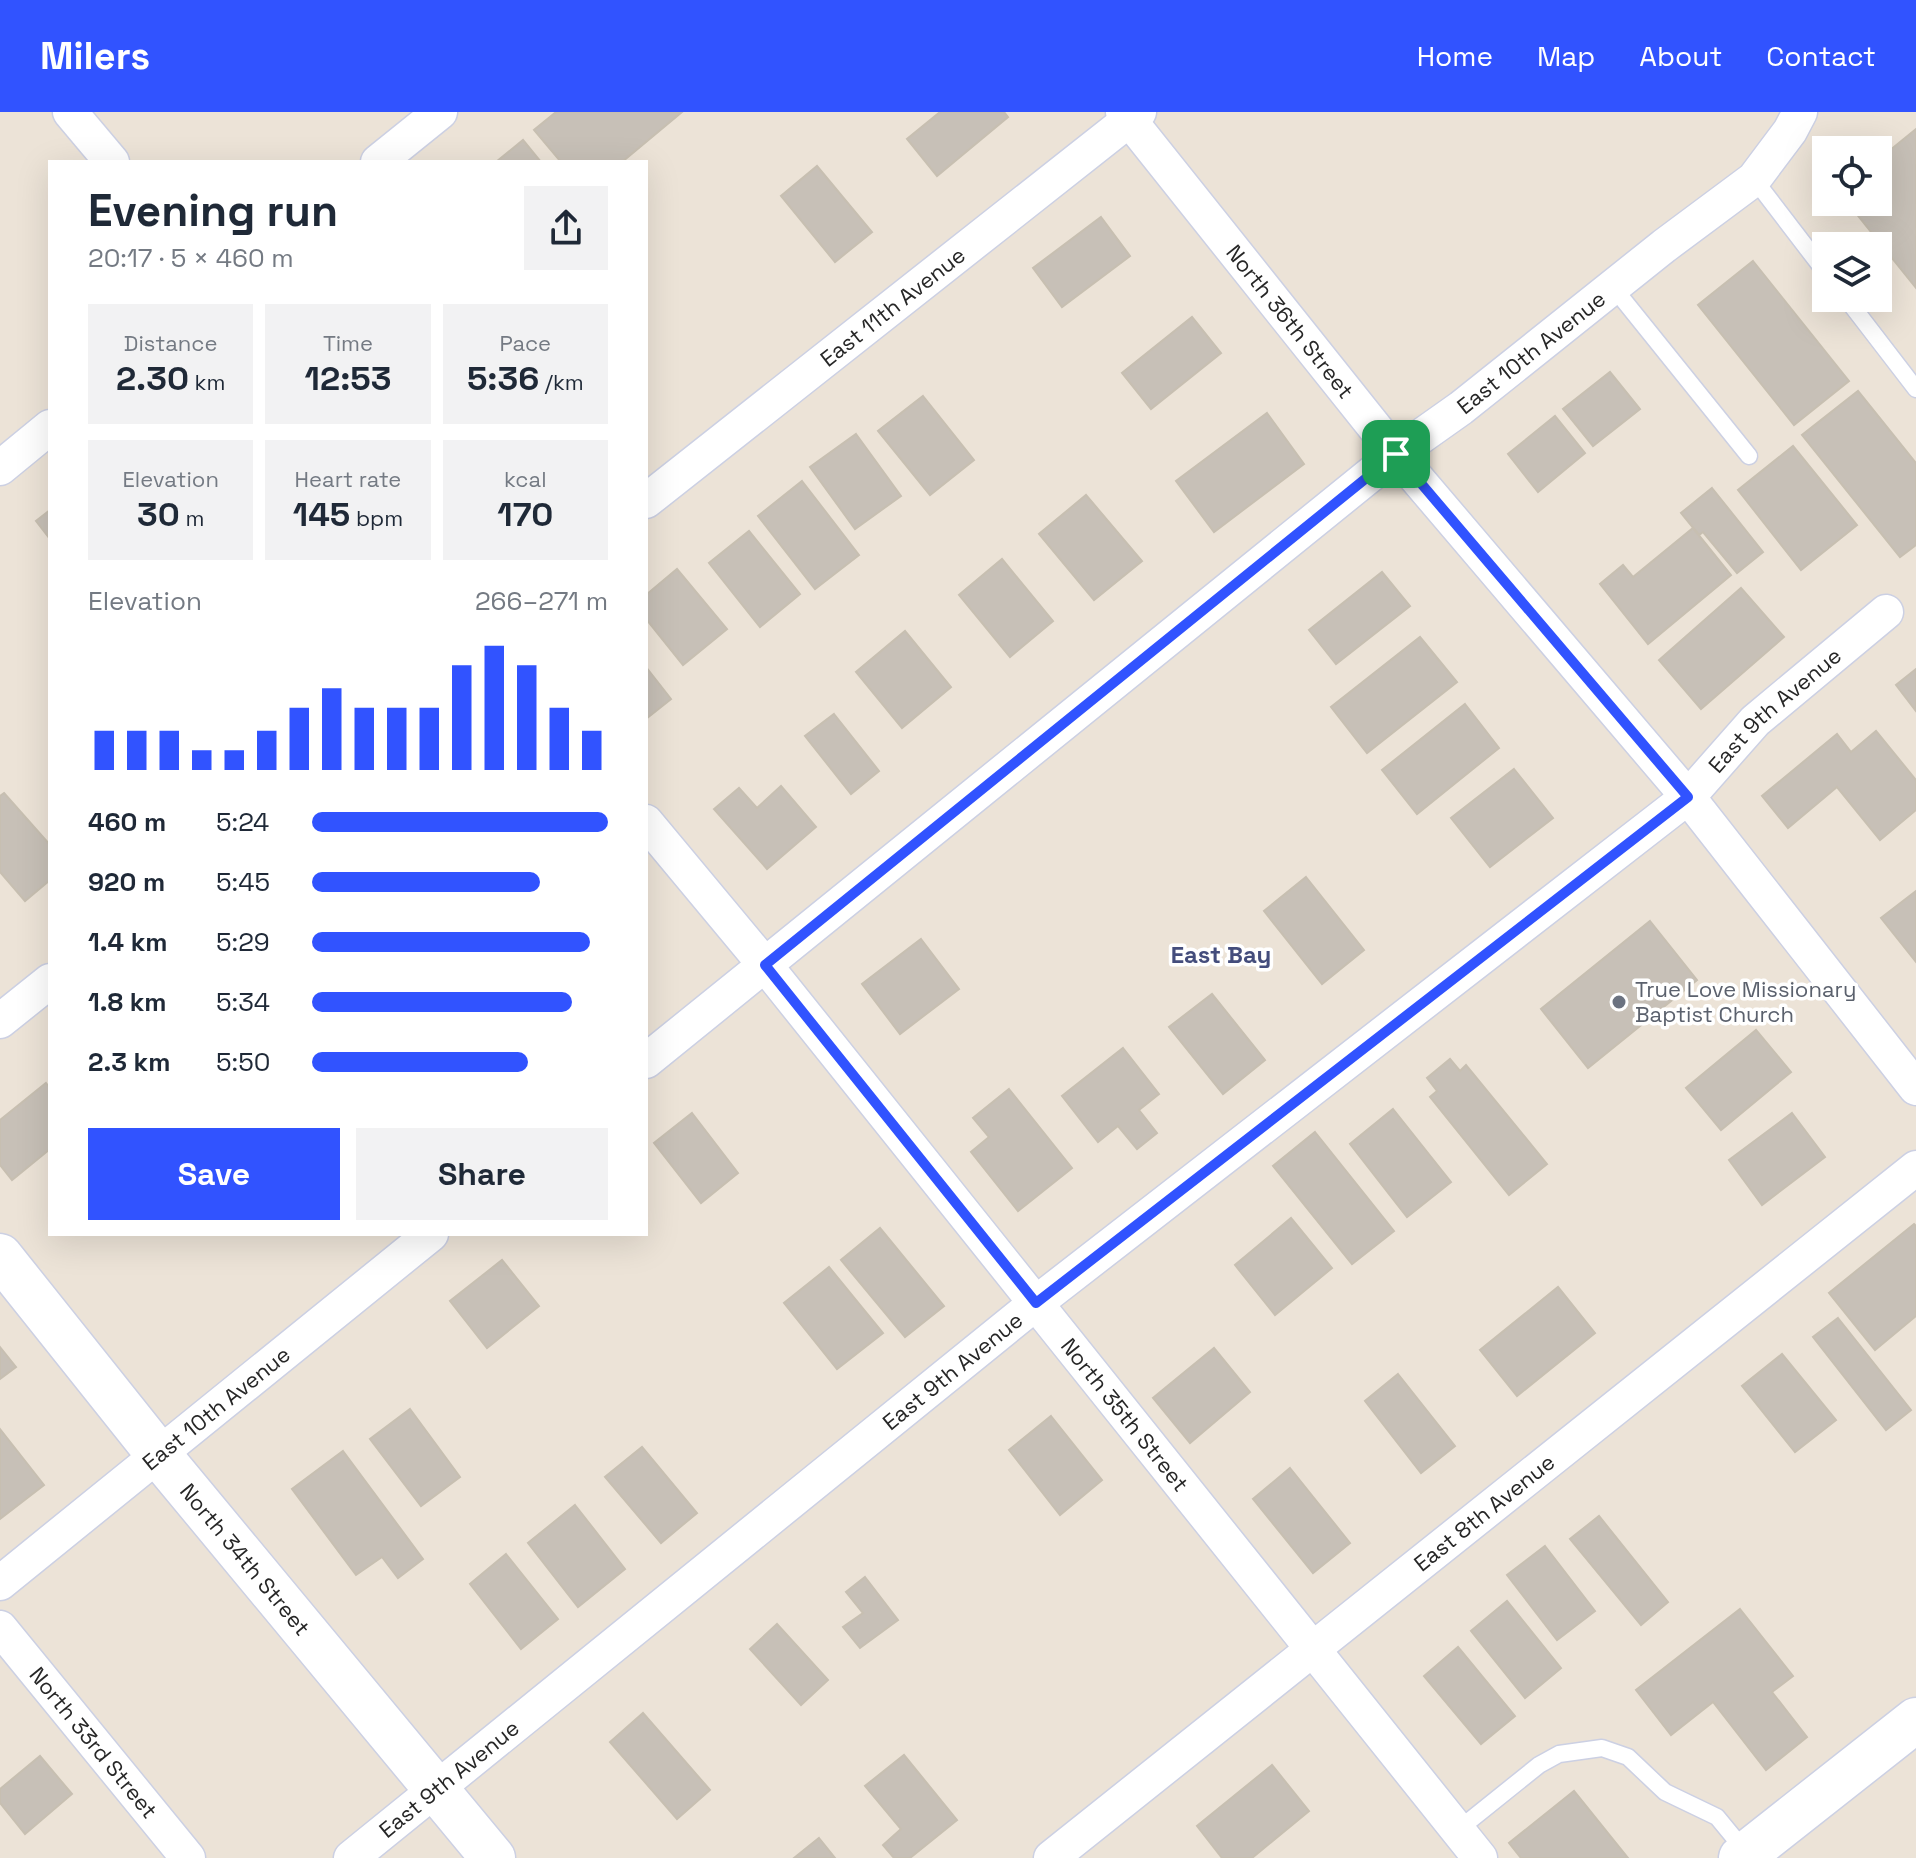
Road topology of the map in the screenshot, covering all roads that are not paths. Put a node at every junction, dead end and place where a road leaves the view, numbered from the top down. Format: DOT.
graph roads {
  1 [pos="70,112"];
  2 [pos="440,112"];
  3 [pos="1800,112"];
  4 [pos="1131,115"];
  5 [pos="110,160"];
  6 [pos="380,160"];
  7 [pos="1754,179"];
  8 [pos="1812,255"];
  9 [pos="1613,287"];
  10 [pos="1857,312"];
  11 [pos="1916,389"];
  12 [pos="48,429"];
  13 [pos="1396,454"];
  14 [pos="1749,456"];
  15 [pos="0,468"];
  16 [pos="648,499"];
  17 [pos="1886,612"];
  18 [pos="1688,797"];
  19 [pos="648,824"];
  20 [pos="765,965"];
  21 [pos="48,983"];
  22 [pos="0,1021"];
  23 [pos="648,1059"];
  24 [pos="1916,1088"];
  25 [pos="1916,1168"];
  26 [pos="429,1236"];
  27 [pos="0,1256"];
  28 [pos="1036,1303"];
  29 [pos="158,1454"];
  30 [pos="0,1583"];
  31 [pos="0,1628"];
  32 [pos="1314,1649"];
  33 [pos="1916,1720"];
  34 [pos="438,1788"];
  35 [pos="1458,1830"];
  36 [pos="1744,1856"];
  37 [pos="188,1858"];
  38 [pos="351,1858"];
  39 [pos="493,1858"];
  40 [pos="1051,1858"];
  41 [pos="1480,1858"];
  1 -- 5 [label="street"];
  2 -- 6 [label="street"];
  3 -- 7 [label="street, East 10th Avenue"];
  4 -- 13 [label="street, North 36th Street"];
  4 -- 16 [label="street, East 11th Avenue"];
  7 -- 8 [label="lane"];
  7 -- 9 [label="street, East 10th Avenue"];
  9 -- 13 [label="street, East 10th Avenue"];
  9 -- 14 [label="lane"];
  10 -- 11 [label="lane"];
  12 -- 15 [label="street"];
  13 -- 18 [label="street, North 36th Street"];
  13 -- 20 [label="street, East 10th Avenue"];
  17 -- 18 [label="street, East 9th Avenue"];
  18 -- 24 [label="street, North 36th Street"];
  18 -- 28 [label="street, East 9th Avenue"];
  19 -- 20 [label="street, North 35th Street"];
  20 -- 23 [label="street, East 10th Avenue"];
  20 -- 28 [label="street, North 35th Street"];
  21 -- 22 [label="street"];
  25 -- 32 [label="street, East 8th Avenue"];
  26 -- 29 [label="street, East 10th Avenue"];
  27 -- 29 [label="street, North 34th Street"];
  28 -- 32 [label="street, North 35th Street"];
  28 -- 34 [label="street, East 9th Avenue"];
  29 -- 30 [label="street, East 10th Avenue"];
  29 -- 34 [label="street, North 34th Street"];
  31 -- 37 [label="street, North 33rd Street"];
  32 -- 35 [label="street, North 35th Street"];
  32 -- 40 [label="street, East 8th Avenue"];
  33 -- 36 [label="street"];
  34 -- 38 [label="street, East 9th Avenue"];
  34 -- 39 [label="street, North 34th Street"];
  35 -- 36 [label="lane"];
  35 -- 41 [label="street, North 35th Street"];
}
